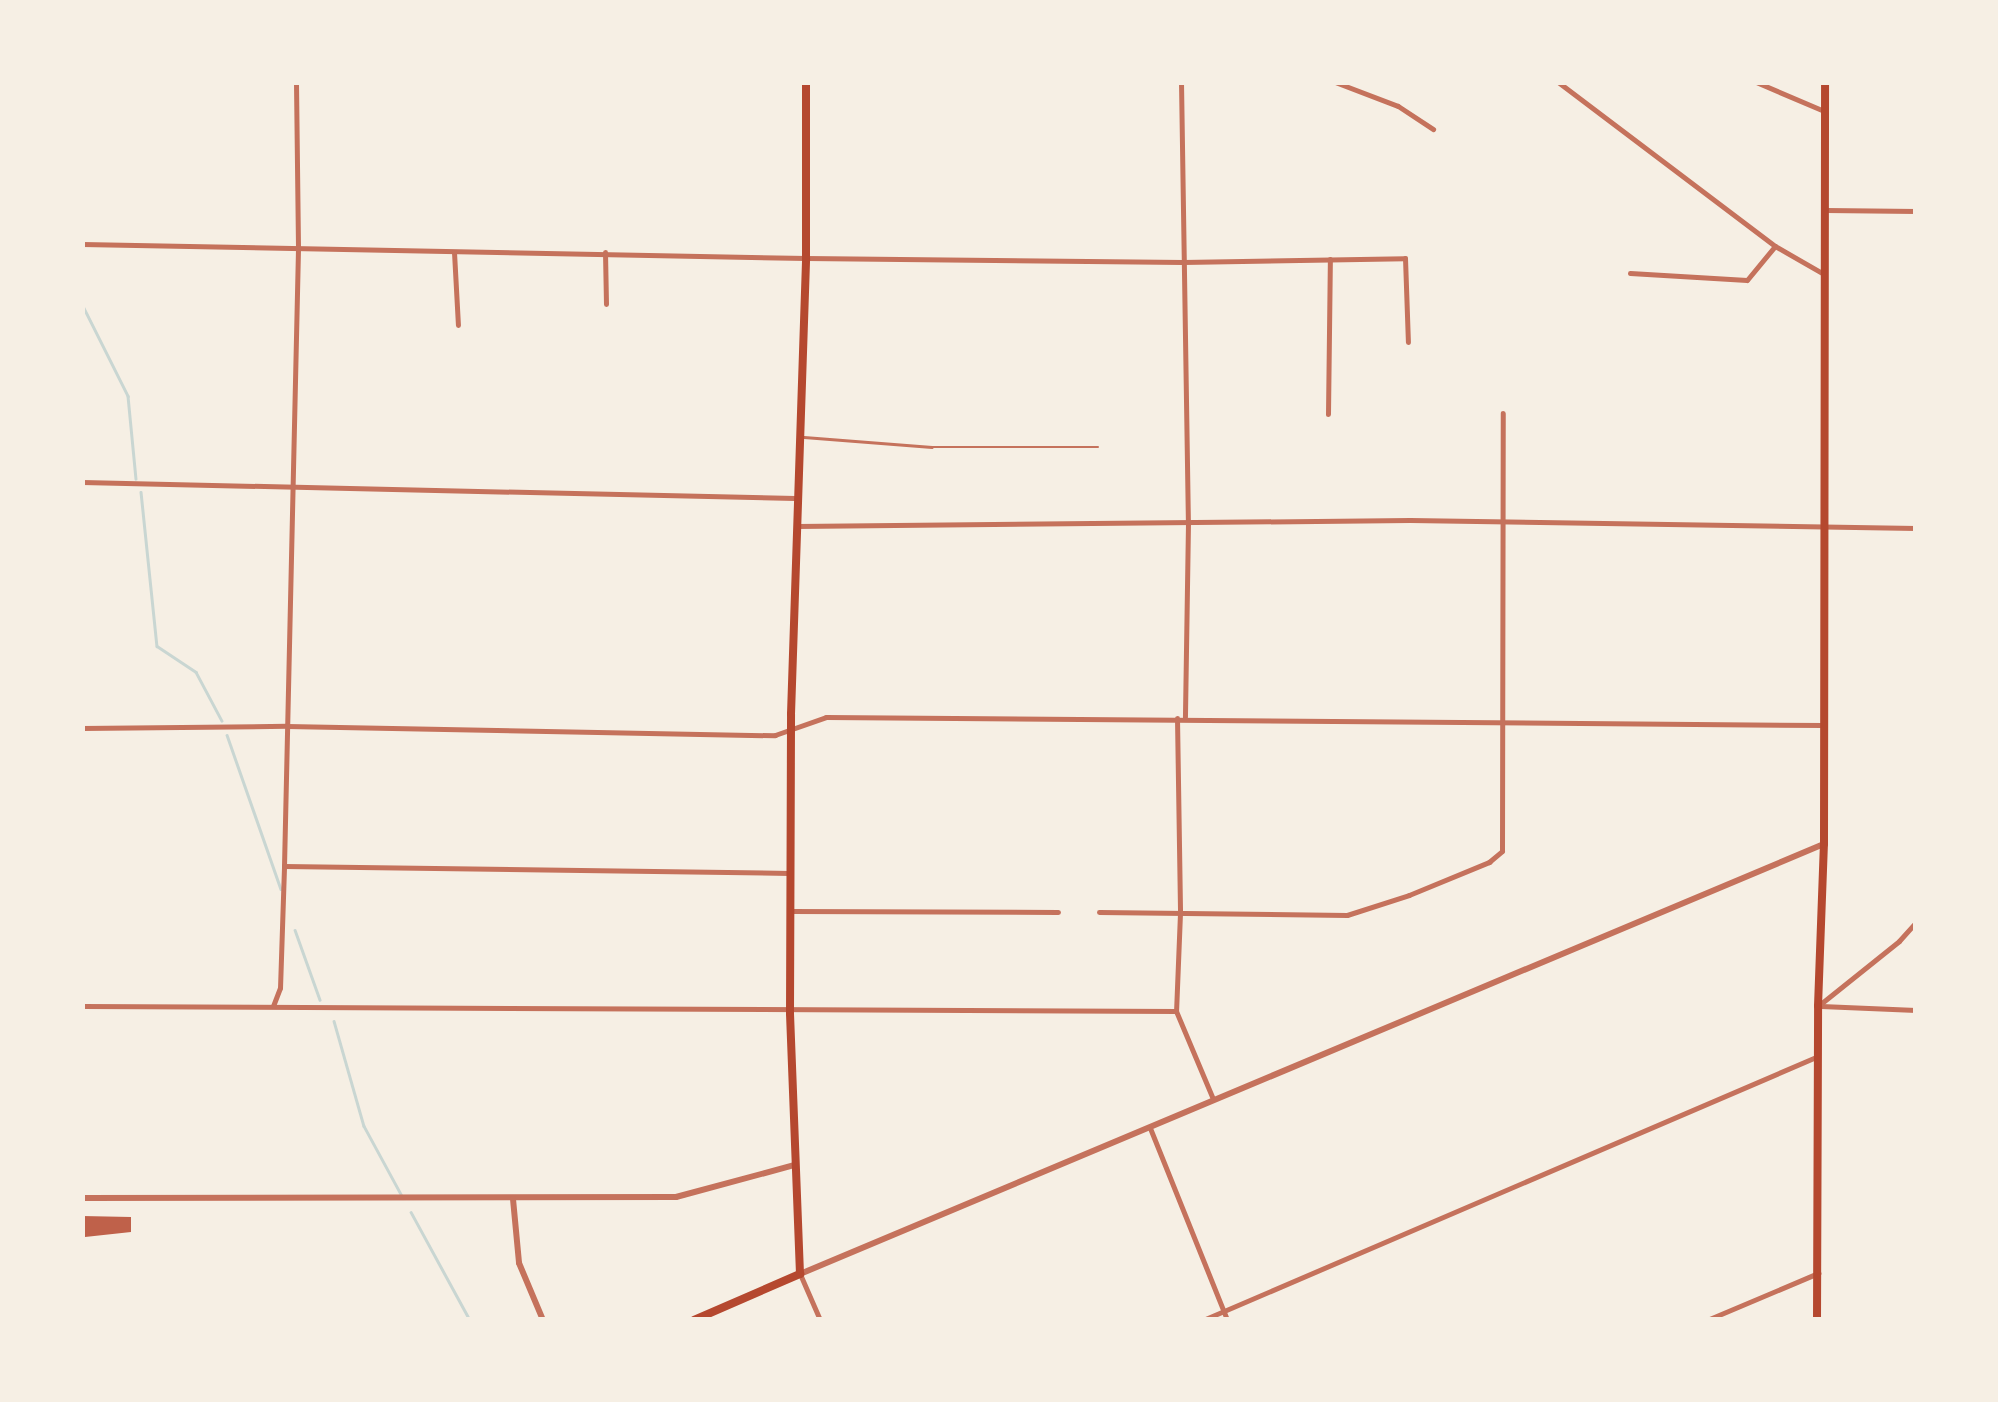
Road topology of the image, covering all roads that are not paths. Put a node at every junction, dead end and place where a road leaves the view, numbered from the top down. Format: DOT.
graph roads {
  1 [pos="296,82"];
  2 [pos="806,82"];
  3 [pos="1181,82"];
  4 [pos="1335,82"];
  5 [pos="1558,82"];
  6 [pos="1756,82"];
  7 [pos="1825,82"];
  8 [pos="1824,111"];
  9 [pos="1433,130"];
  10 [pos="1822,210"];
  11 [pos="1916,211"];
  12 [pos="82,244"];
  13 [pos="298,246"];
  14 [pos="1776,246"];
  15 [pos="454,252"];
  16 [pos="605,252"];
  17 [pos="806,258"];
  18 [pos="1330,260"];
  19 [pos="1183,262"];
  20 [pos="1630,273"];
  21 [pos="1822,273"];
  22 [pos="606,304"];
  23 [pos="458,325"];
  24 [pos="1408,342"];
  25 [pos="1503,413"];
  26 [pos="1328,414"];
  27 [pos="797,437"];
  28 [pos="1098,447"];
  29 [pos="82,482"];
  30 [pos="291,484"];
  31 [pos="795,498"];
  32 [pos="1504,520"];
  33 [pos="1188,523"];
  34 [pos="1822,525"];
  35 [pos="794,526"];
  36 [pos="1916,528"];
  37 [pos="1185,717"];
  38 [pos="1176,718"];
  39 [pos="1500,721"];
  40 [pos="793,725"];
  41 [pos="1823,725"];
  42 [pos="287,726"];
  43 [pos="82,728"];
  44 [pos="1824,844"];
  45 [pos="284,866"];
  46 [pos="790,873"];
  47 [pos="792,911"];
  48 [pos="1058,912"];
  49 [pos="1100,912"];
  50 [pos="1180,913"];
  51 [pos="1916,922"];
  52 [pos="82,1006"];
  53 [pos="273,1006"];
  54 [pos="1818,1006"];
  55 [pos="1916,1010"];
  56 [pos="1176,1011"];
  57 [pos="790,1012"];
  58 [pos="1819,1056"];
  59 [pos="1213,1099"];
  60 [pos="1148,1125"];
  61 [pos="795,1165"];
  62 [pos="82,1198"];
  63 [pos="514,1199"];
  64 [pos="1818,1273"];
  65 [pos="800,1274"];
  66 [pos="1224,1311"];
  67 [pos="543,1320"];
  68 [pos="694,1320"];
  69 [pos="820,1320"];
  70 [pos="1204,1320"];
  71 [pos="1227,1320"];
  72 [pos="1707,1320"];
  73 [pos="1818,1320"];
  1 -- 13 [label="street"];
  2 -- 17 [label="main road"];
  3 -- 19 [label="street"];
  4 -- 9 [label="street"];
  5 -- 14 [label="street"];
  6 -- 8 [label="street"];
  7 -- 8 [label="main road"];
  8 -- 10 [label="main road"];
  10 -- 11 [label="street"];
  10 -- 21 [label="main road"];
  12 -- 13 [label="street"];
  13 -- 15 [label="street"];
  13 -- 30 [label="street"];
  14 -- 20 [label="street"];
  14 -- 21 [label="street"];
  15 -- 16 [label="street"];
  15 -- 23 [label="street"];
  16 -- 17 [label="street"];
  16 -- 22 [label="street"];
  17 -- 19 [label="street"];
  17 -- 27 [label="main road"];
  18 -- 19 [label="street"];
  18 -- 24 [label="street"];
  18 -- 26 [label="street"];
  19 -- 33 [label="street"];
  21 -- 34 [label="main road"];
  25 -- 32 [label="street"];
  27 -- 28 [label="lane"];
  27 -- 31 [label="main road"];
  29 -- 30 [label="street"];
  30 -- 31 [label="street"];
  30 -- 42 [label="street"];
  31 -- 35 [label="main road"];
  32 -- 33 [label="street"];
  32 -- 34 [label="street"];
  32 -- 39 [label="street"];
  33 -- 35 [label="street"];
  33 -- 37 [label="street"];
  34 -- 36 [label="street"];
  34 -- 41 [label="main road"];
  35 -- 40 [label="main road"];
  37 -- 38 [label="street"];
  37 -- 39 [label="street"];
  38 -- 40 [label="street"];
  38 -- 50 [label="street"];
  39 -- 41 [label="street"];
  39 -- 50 [label="street"];
  40 -- 42 [label="street"];
  40 -- 46 [label="main road"];
  41 -- 44 [label="main road"];
  42 -- 43 [label="street"];
  42 -- 45 [label="street"];
  44 -- 54 [label="main road"];
  44 -- 59 [label="street"];
  45 -- 46 [label="street"];
  45 -- 53 [label="street"];
  46 -- 47 [label="main road"];
  47 -- 48 [label="street"];
  47 -- 57 [label="main road"];
  49 -- 50 [label="street"];
  50 -- 56 [label="street"];
  51 -- 54 [label="street"];
  52 -- 53 [label="street"];
  53 -- 57 [label="street"];
  54 -- 55 [label="street"];
  54 -- 58 [label="main road"];
  56 -- 57 [label="street"];
  56 -- 59 [label="street"];
  57 -- 61 [label="main road"];
  58 -- 64 [label="main road"];
  58 -- 66 [label="street"];
  59 -- 60 [label="street"];
  60 -- 65 [label="street"];
  60 -- 66 [label="street"];
  61 -- 63 [label="street"];
  61 -- 65 [label="main road"];
  62 -- 63 [label="street"];
  63 -- 67 [label="street"];
  64 -- 72 [label="street"];
  64 -- 73 [label="main road"];
  65 -- 68 [label="main road"];
  65 -- 69 [label="street"];
  66 -- 70 [label="street"];
  66 -- 71 [label="street"];
}
